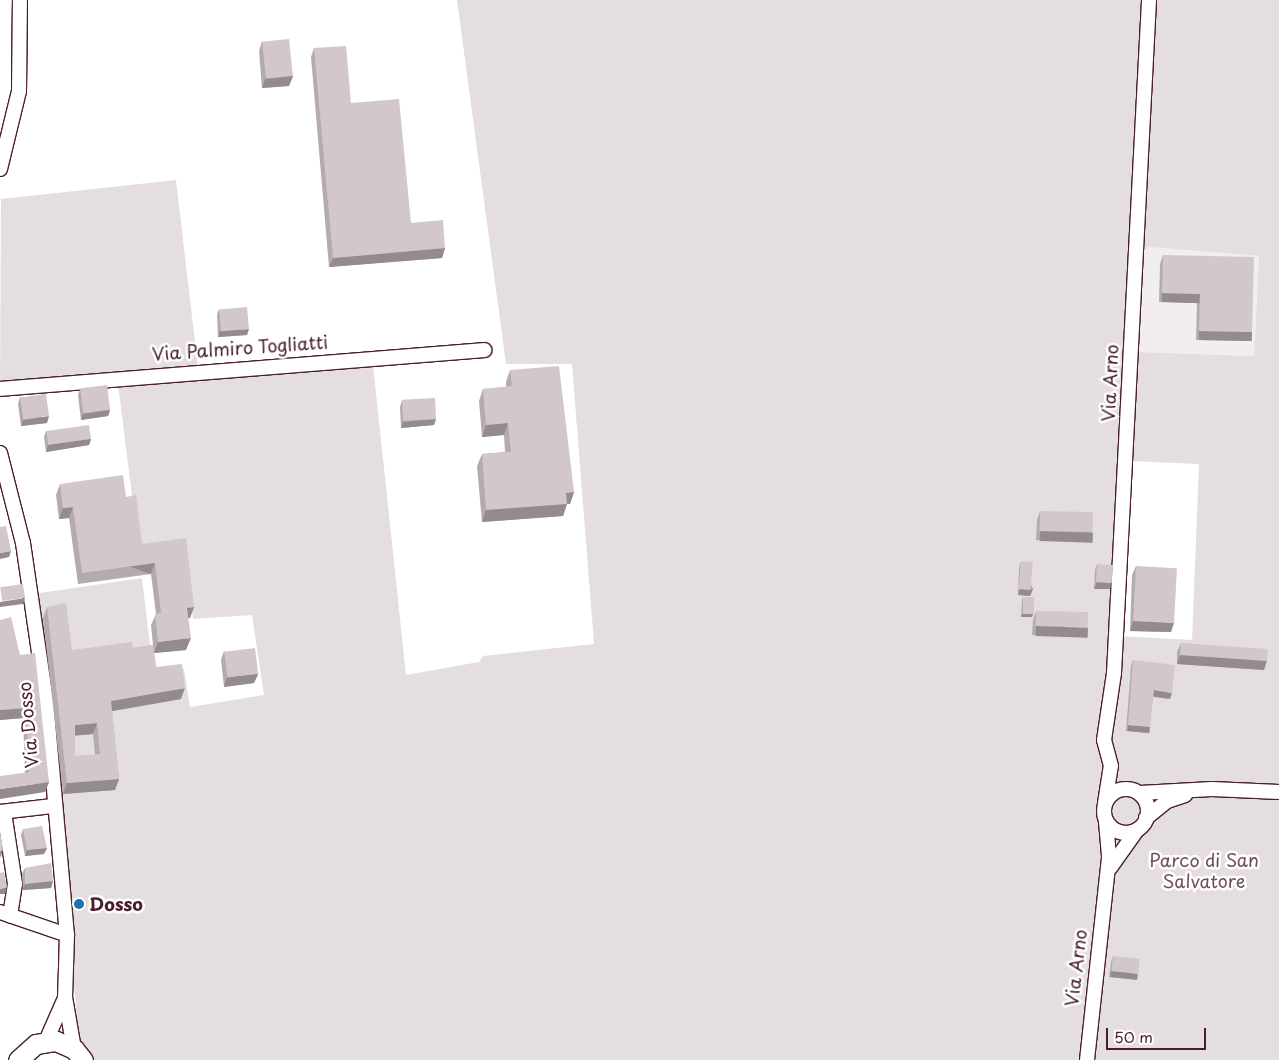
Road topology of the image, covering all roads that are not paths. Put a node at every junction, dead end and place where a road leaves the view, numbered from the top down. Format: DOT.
graph roads {
  1 [pos="20,0"];
  2 [pos="1149,0"];
  3 [pos="0,169"];
  4 [pos="484,350"];
  5 [pos="0,389"];
  6 [pos="0,453"];
  7 [pos="1111,766"];
  8 [pos="1212,789"];
  9 [pos="1134,791"];
  10 [pos="1279,792"];
  11 [pos="1105,803"];
  12 [pos="53,806"];
  13 [pos="2,812"];
  14 [pos="1146,818"];
  15 [pos="1106,820"];
  16 [pos="1137,830"];
  17 [pos="1106,880"];
  18 [pos="5,914"];
  19 [pos="67,935"];
  20 [pos="65,997"];
  21 [pos="46,1041"];
  22 [pos="81,1057"];
  23 [pos="18,1060"];
  24 [pos="1087,1060"];
  1 -- 3 [label="street"];
  2 -- 7 [label="street, Via Arno"];
  4 -- 5 [label="street, Via Palmiro Togliatti"];
  6 -- 12 [label="street, Via Dosso"];
  7 -- 9 [label="street, Via Arno"];
  7 -- 11 [label="street, Via Arno"];
  8 -- 9 [label="street"];
  8 -- 10 [label="street"];
  8 -- 14 [label="street"];
  9 -- 11 [label="street"];
  9 -- 14 [label="street"];
  11 -- 15 [label="street"];
  12 -- 13 [label="street"];
  12 -- 19 [label="street, Via Dosso"];
  13 -- 18 [label="street"];
  14 -- 16 [label="street"];
  15 -- 16 [label="street"];
  15 -- 17 [label="street, Via Arno"];
  16 -- 17 [label="street, Via Arno"];
  17 -- 24 [label="street, Via Arno"];
  18 -- 19 [label="street"];
  19 -- 20 [label="street, Via Dosso"];
  20 -- 21 [label="street, Via Dosso"];
  20 -- 22 [label="street, Via Dosso"];
  21 -- 22 [label="street"];
  21 -- 23 [label="street"];
}
